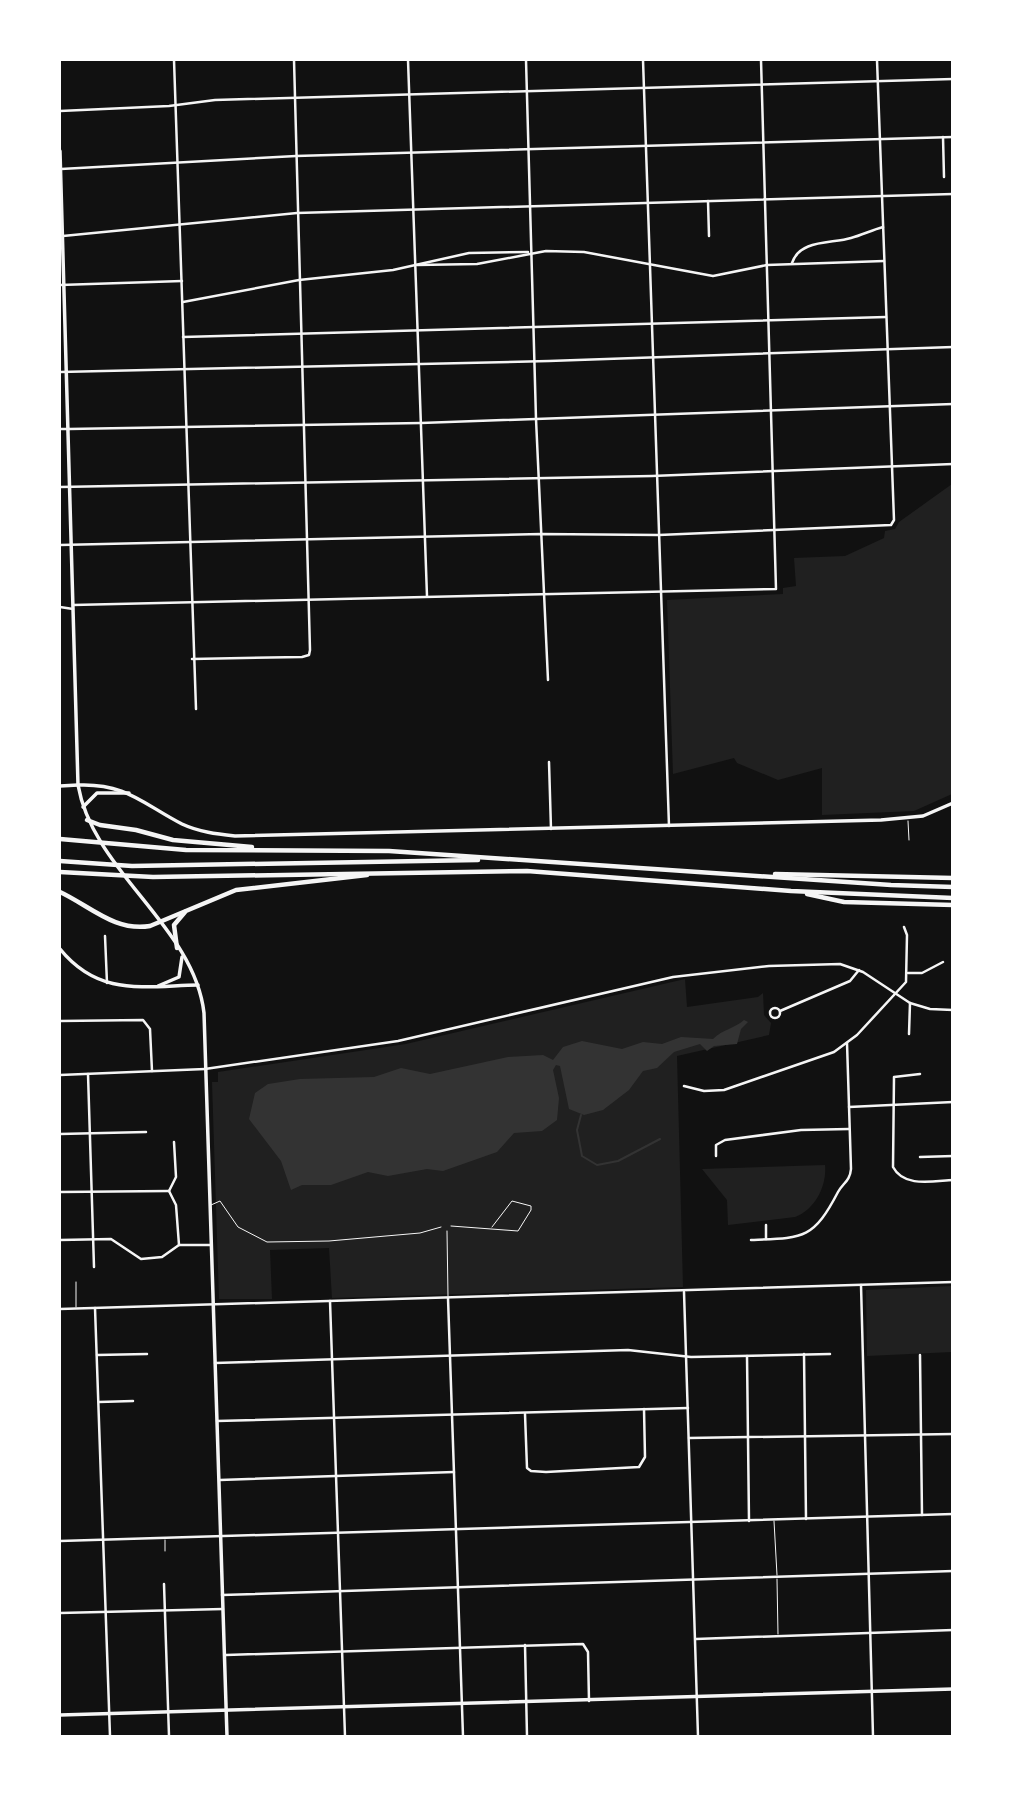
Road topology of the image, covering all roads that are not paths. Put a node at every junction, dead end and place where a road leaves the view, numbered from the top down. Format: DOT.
graph roads {
  1 [pos="174,60"];
  2 [pos="294,60"];
  3 [pos="408,60"];
  4 [pos="526,60"];
  5 [pos="643,60"];
  6 [pos="761,60"];
  7 [pos="877,60"];
  8 [pos="953,79"];
  9 [pos="878,81"];
  10 [pos="761,84"];
  11 [pos="644,88"];
  12 [pos="527,91"];
  13 [pos="410,94"];
  14 [pos="295,98"];
  15 [pos="175,105"];
  16 [pos="60,111"];
  17 [pos="953,136"];
  18 [pos="943,137"];
  19 [pos="880,139"];
  20 [pos="763,143"];
  21 [pos="645,146"];
  22 [pos="529,150"];
  23 [pos="60,151"];
  24 [pos="412,153"];
  25 [pos="296,156"];
  26 [pos="177,160"];
  27 [pos="60,169"];
  28 [pos="944,177"];
  29 [pos="953,194"];
  30 [pos="882,196"];
  31 [pos="765,200"];
  32 [pos="708,201"];
  33 [pos="647,203"];
  34 [pos="531,206"];
  35 [pos="414,210"];
  36 [pos="297,213"];
  37 [pos="179,225"];
  38 [pos="883,227"];
  39 [pos="63,236"];
  40 [pos="709,236"];
  41 [pos="532,253"];
  42 [pos="884,261"];
  43 [pos="792,264"];
  44 [pos="416,265"];
  45 [pos="767,265"];
  46 [pos="649,266"];
  47 [pos="299,280"];
  48 [pos="182,281"];
  49 [pos="62,285"];
  50 [pos="182,302"];
  51 [pos="886,317"];
  52 [pos="769,323"];
  53 [pos="651,327"];
  54 [pos="534,330"];
  55 [pos="418,332"];
  56 [pos="302,335"];
  57 [pos="183,337"];
  58 [pos="953,347"];
  59 [pos="887,349"];
  60 [pos="770,354"];
  61 [pos="653,358"];
  62 [pos="535,362"];
  63 [pos="419,364"];
  64 [pos="302,366"];
  65 [pos="184,369"];
  66 [pos="60,372"];
  67 [pos="68,372"];
  68 [pos="953,404"];
  69 [pos="889,406"];
  70 [pos="772,412"];
  71 [pos="655,415"];
  72 [pos="536,419"];
  73 [pos="304,423"];
  74 [pos="421,423"];
  75 [pos="185,426"];
  76 [pos="60,429"];
  77 [pos="69,429"];
  78 [pos="953,464"];
  79 [pos="891,466"];
  80 [pos="774,471"];
  81 [pos="657,475"];
  82 [pos="538,476"];
  83 [pos="423,480"];
  84 [pos="305,482"];
  85 [pos="187,484"];
  86 [pos="70,486"];
  87 [pos="60,487"];
  88 [pos="776,531"];
  89 [pos="541,534"];
  90 [pos="659,535"];
  91 [pos="425,538"];
  92 [pos="307,541"];
  93 [pos="189,544"];
  94 [pos="60,545"];
  95 [pos="72,545"];
  96 [pos="543,594"];
  97 [pos="661,594"];
  98 [pos="427,596"];
  99 [pos="309,600"];
  100 [pos="191,602"];
  101 [pos="60,607"];
  102 [pos="73,607"];
  103 [pos="192,659"];
  104 [pos="548,680"];
  105 [pos="196,709"];
  106 [pos="549,762"];
  107 [pos="78,785"];
  108 [pos="60,786"];
  109 [pos="129,793"];
  110 [pos="953,803"];
  111 [pos="83,807"];
  112 [pos="908,818"];
  113 [pos="87,820"];
  114 [pos="669,826"];
  115 [pos="551,829"];
  116 [pos="60,839"];
  117 [pos="909,840"];
  118 [pos="288,849"];
  119 [pos="528,860"];
  120 [pos="60,861"];
  121 [pos="697,871"];
  122 [pos="60,872"];
  123 [pos="401,872"];
  124 [pos="953,876"];
  125 [pos="953,887"];
  126 [pos="790,891"];
  127 [pos="60,892"];
  128 [pos="953,898"];
  129 [pos="198,905"];
  130 [pos="953,906"];
  131 [pos="158,922"];
  132 [pos="904,928"];
  133 [pos="105,936"];
  134 [pos="177,948"];
  135 [pos="60,949"];
  136 [pos="182,955"];
  137 [pos="943,962"];
  138 [pos="859,970"];
  139 [pos="908,973"];
  140 [pos="107,983"];
  141 [pos="198,985"];
  142 [pos="158,986"];
  143 [pos="896,995"];
  144 [pos="910,1003"];
  145 [pos="953,1010"];
  146 [pos="780,1011"];
  147 [pos="60,1021"];
  148 [pos="909,1034"];
  149 [pos="847,1043"];
  150 [pos="205,1069"];
  151 [pos="152,1072"];
  152 [pos="88,1074"];
  153 [pos="920,1074"];
  154 [pos="60,1075"];
  155 [pos="684,1086"];
  156 [pos="953,1102"];
  157 [pos="894,1103"];
  158 [pos="849,1107"];
  159 [pos="849,1129"];
  160 [pos="146,1132"];
  161 [pos="60,1133"];
  162 [pos="89,1133"];
  163 [pos="174,1142"];
  164 [pos="716,1156"];
  165 [pos="953,1156"];
  166 [pos="920,1157"];
  167 [pos="953,1180"];
  168 [pos="91,1191"];
  169 [pos="169,1191"];
  170 [pos="60,1192"];
  171 [pos="210,1205"];
  172 [pos="766,1225"];
  173 [pos="451,1226"];
  174 [pos="441,1227"];
  175 [pos="492,1227"];
  176 [pos="447,1231"];
  177 [pos="92,1239"];
  178 [pos="766,1239"];
  179 [pos="60,1240"];
  180 [pos="751,1240"];
  181 [pos="179,1245"];
  182 [pos="211,1245"];
  183 [pos="93,1267"];
  184 [pos="76,1282"];
  185 [pos="953,1282"];
  186 [pos="861,1285"];
  187 [pos="684,1291"];
  188 [pos="449,1298"];
  189 [pos="330,1301"];
  190 [pos="213,1305"];
  191 [pos="95,1308"];
  192 [pos="60,1309"];
  193 [pos="76,1309"];
  194 [pos="147,1354"];
  195 [pos="804,1354"];
  196 [pos="830,1354"];
  197 [pos="97,1355"];
  198 [pos="450,1355"];
  199 [pos="747,1355"];
  200 [pos="920,1355"];
  201 [pos="686,1357"];
  202 [pos="332,1359"];
  203 [pos="215,1363"];
  204 [pos="133,1401"];
  205 [pos="99,1402"];
  206 [pos="688,1408"];
  207 [pos="644,1409"];
  208 [pos="524,1413"];
  209 [pos="452,1414"];
  210 [pos="334,1418"];
  211 [pos="217,1421"];
  212 [pos="922,1434"];
  213 [pos="953,1434"];
  214 [pos="864,1435"];
  215 [pos="805,1436"];
  216 [pos="747,1437"];
  217 [pos="689,1438"];
  218 [pos="454,1472"];
  219 [pos="336,1476"];
  220 [pos="219,1480"];
  221 [pos="953,1514"];
  222 [pos="922,1516"];
  223 [pos="865,1517"];
  224 [pos="806,1519"];
  225 [pos="749,1521"];
  226 [pos="774,1521"];
  227 [pos="693,1523"];
  228 [pos="456,1530"];
  229 [pos="338,1534"];
  230 [pos="220,1538"];
  231 [pos="164,1540"];
  232 [pos="60,1541"];
  233 [pos="105,1542"];
  234 [pos="165,1551"];
  235 [pos="953,1571"];
  236 [pos="867,1575"];
  237 [pos="777,1578"];
  238 [pos="695,1581"];
  239 [pos="164,1584"];
  240 [pos="458,1589"];
  241 [pos="340,1593"];
  242 [pos="222,1595"];
  243 [pos="223,1609"];
  244 [pos="165,1610"];
  245 [pos="107,1612"];
  246 [pos="60,1613"];
  247 [pos="953,1630"];
  248 [pos="869,1633"];
  249 [pos="778,1636"];
  250 [pos="696,1639"];
  251 [pos="525,1645"];
  252 [pos="460,1647"];
  253 [pos="342,1651"];
  254 [pos="224,1655"];
  255 [pos="953,1689"];
  256 [pos="872,1691"];
  257 [pos="697,1697"];
  258 [pos="589,1701"];
  259 [pos="526,1704"];
  260 [pos="462,1706"];
  261 [pos="344,1709"];
  262 [pos="226,1712"];
  263 [pos="168,1713"];
  264 [pos="110,1714"];
  265 [pos="60,1715"];
  266 [pos="110,1737"];
  267 [pos="169,1737"];
  268 [pos="227,1737"];
  269 [pos="345,1737"];
  270 [pos="463,1737"];
  271 [pos="527,1737"];
  272 [pos="698,1737"];
  273 [pos="873,1737"];
  1 -- 15 [label="street"];
  2 -- 14 [label="street"];
  3 -- 13 [label="street"];
  4 -- 12 [label="street"];
  5 -- 11 [label="street"];
  6 -- 10 [label="street"];
  7 -- 9 [label="street"];
  8 -- 9 [label="street"];
  9 -- 10 [label="street"];
  9 -- 19 [label="street"];
  10 -- 11 [label="street"];
  10 -- 20 [label="street"];
  11 -- 12 [label="street"];
  11 -- 21 [label="street"];
  12 -- 13 [label="street"];
  12 -- 22 [label="street"];
  13 -- 14 [label="street"];
  13 -- 24 [label="street"];
  14 -- 15 [label="street"];
  14 -- 25 [label="street"];
  15 -- 16 [label="street"];
  15 -- 26 [label="street"];
  17 -- 18 [label="street"];
  18 -- 19 [label="street"];
  18 -- 28 [label="street"];
  19 -- 20 [label="street"];
  19 -- 30 [label="street"];
  20 -- 21 [label="street"];
  20 -- 31 [label="street"];
  21 -- 22 [label="street"];
  21 -- 33 [label="street"];
  22 -- 24 [label="street"];
  22 -- 34 [label="street"];
  23 -- 27 [label="main road"];
  24 -- 25 [label="street"];
  24 -- 35 [label="street"];
  25 -- 26 [label="street"];
  25 -- 36 [label="street"];
  26 -- 27 [label="street"];
  26 -- 37 [label="street"];
  27 -- 39 [label="main road"];
  29 -- 30 [label="street"];
  30 -- 31 [label="street"];
  30 -- 38 [label="street"];
  31 -- 32 [label="street"];
  31 -- 45 [label="street"];
  32 -- 33 [label="street"];
  32 -- 40 [label="street"];
  33 -- 34 [label="street"];
  33 -- 46 [label="street"];
  34 -- 35 [label="street"];
  34 -- 41 [label="street"];
  35 -- 36 [label="street"];
  35 -- 44 [label="street"];
  36 -- 37 [label="street"];
  36 -- 47 [label="street"];
  37 -- 39 [label="street"];
  37 -- 48 [label="street"];
  38 -- 42 [label="street"];
  38 -- 43 [label="street"];
  39 -- 49 [label="main road"];
  41 -- 44 [label="street"];
  41 -- 44 [label="street"];
  41 -- 46 [label="street"];
  41 -- 54 [label="street"];
  42 -- 43 [label="street"];
  42 -- 51 [label="street"];
  43 -- 45 [label="street"];
  44 -- 47 [label="street"];
  44 -- 55 [label="street"];
  45 -- 46 [label="street"];
  45 -- 52 [label="street"];
  46 -- 53 [label="street"];
  47 -- 50 [label="street"];
  47 -- 56 [label="street"];
  48 -- 49 [label="street"];
  48 -- 50 [label="street"];
  49 -- 67 [label="main road"];
  50 -- 57 [label="street"];
  51 -- 52 [label="street"];
  51 -- 59 [label="street"];
  52 -- 53 [label="street"];
  52 -- 60 [label="street"];
  53 -- 54 [label="street"];
  53 -- 61 [label="street"];
  54 -- 55 [label="street"];
  54 -- 62 [label="street"];
  55 -- 56 [label="street"];
  55 -- 63 [label="street"];
  56 -- 57 [label="street"];
  56 -- 64 [label="street"];
  57 -- 65 [label="street"];
  58 -- 59 [label="street"];
  59 -- 60 [label="street"];
  59 -- 69 [label="street"];
  60 -- 61 [label="street"];
  60 -- 70 [label="street"];
  61 -- 62 [label="street"];
  61 -- 71 [label="street"];
  62 -- 63 [label="street"];
  62 -- 72 [label="street"];
  63 -- 64 [label="street"];
  63 -- 74 [label="street"];
  64 -- 65 [label="street"];
  64 -- 73 [label="street"];
  65 -- 67 [label="street"];
  65 -- 75 [label="street"];
  66 -- 67 [label="street"];
  67 -- 77 [label="main road"];
  68 -- 69 [label="street"];
  69 -- 70 [label="street"];
  69 -- 79 [label="street"];
  70 -- 71 [label="street"];
  70 -- 80 [label="street"];
  71 -- 72 [label="street"];
  71 -- 81 [label="street"];
  72 -- 74 [label="street"];
  72 -- 82 [label="street"];
  73 -- 74 [label="street"];
  73 -- 75 [label="street"];
  73 -- 84 [label="street"];
  74 -- 83 [label="street"];
  75 -- 77 [label="street"];
  75 -- 85 [label="street"];
  76 -- 77 [label="street"];
  77 -- 86 [label="main road"];
  78 -- 79 [label="street"];
  79 -- 80 [label="street"];
  79 -- 88 [label="street"];
  80 -- 81 [label="street"];
  80 -- 88 [label="street"];
  81 -- 82 [label="street"];
  81 -- 90 [label="street"];
  82 -- 83 [label="street"];
  82 -- 89 [label="street"];
  83 -- 84 [label="street"];
  83 -- 91 [label="street"];
  84 -- 85 [label="street"];
  84 -- 92 [label="street"];
  85 -- 86 [label="street"];
  85 -- 93 [label="street"];
  86 -- 87 [label="street"];
  86 -- 95 [label="main road"];
  88 -- 90 [label="street"];
  88 -- 97 [label="street"];
  89 -- 90 [label="street"];
  89 -- 91 [label="street"];
  89 -- 96 [label="street"];
  90 -- 97 [label="street"];
  91 -- 92 [label="street"];
  91 -- 98 [label="street"];
  92 -- 93 [label="street"];
  92 -- 99 [label="street"];
  93 -- 95 [label="street"];
  93 -- 100 [label="street"];
  94 -- 95 [label="street"];
  95 -- 102 [label="main road"];
  96 -- 97 [label="street"];
  96 -- 98 [label="street"];
  96 -- 104 [label="street"];
  97 -- 114 [label="street"];
  98 -- 99 [label="street"];
  99 -- 100 [label="street"];
  99 -- 103 [label="street"];
  100 -- 102 [label="street"];
  100 -- 103 [label="street"];
  101 -- 102 [label="street"];
  102 -- 107 [label="main road"];
  103 -- 105 [label="street"];
  106 -- 115 [label="street"];
  107 -- 108 [label="main road"];
  107 -- 109 [label="main road"];
  107 -- 111 [label="main road"];
  109 -- 111 [label="main road"];
  109 -- 115 [label="main road"];
  110 -- 112 [label="main road"];
  111 -- 113 [label="main road"];
  112 -- 114 [label="main road"];
  112 -- 117 [label="lane"];
  113 -- 118 [label="highway"];
  113 -- 131 [label="main road"];
  114 -- 115 [label="main road"];
  116 -- 118 [label="highway"];
  118 -- 119 [label="highway"];
  119 -- 120 [label="highway"];
  119 -- 121 [label="highway"];
  121 -- 124 [label="highway"];
  121 -- 125 [label="highway"];
  122 -- 123 [label="highway"];
  123 -- 126 [label="highway"];
  123 -- 129 [label="highway"];
  126 -- 128 [label="highway"];
  126 -- 130 [label="highway"];
  127 -- 131 [label="highway"];
  129 -- 131 [label="highway"];
  129 -- 134 [label="highway"];
  131 -- 134 [label="main road"];
  132 -- 139 [label="street"];
  133 -- 140 [label="street"];
  134 -- 136 [label="main road"];
  135 -- 140 [label="main road"];
  136 -- 141 [label="main road"];
  136 -- 142 [label="main road"];
  137 -- 139 [label="street"];
  138 -- 143 [label="street"];
  138 -- 146 [label="street"];
  138 -- 150 [label="street"];
  139 -- 143 [label="street"];
  140 -- 142 [label="main road"];
  141 -- 142 [label="main road"];
  141 -- 150 [label="main road"];
  143 -- 144 [label="street"];
  143 -- 149 [label="street"];
  144 -- 145 [label="street"];
  144 -- 148 [label="street"];
  147 -- 151 [label="street"];
  149 -- 155 [label="street"];
  149 -- 158 [label="street"];
  150 -- 151 [label="street"];
  150 -- 171 [label="main road"];
  151 -- 152 [label="street"];
  152 -- 154 [label="street"];
  152 -- 162 [label="street"];
  153 -- 157 [label="street"];
  156 -- 157 [label="street"];
  157 -- 158 [label="street"];
  157 -- 167 [label="street"];
  158 -- 159 [label="street"];
  159 -- 164 [label="street"];
  159 -- 178 [label="street"];
  160 -- 162 [label="street"];
  161 -- 162 [label="street"];
  162 -- 168 [label="street"];
  163 -- 169 [label="street"];
  165 -- 166 [label="street"];
  168 -- 169 [label="street"];
  168 -- 170 [label="street"];
  168 -- 177 [label="street"];
  169 -- 181 [label="street"];
  171 -- 174 [label="lane"];
  171 -- 182 [label="main road"];
  172 -- 178 [label="street"];
  173 -- 175 [label="lane"];
  175 -- 175 [label="lane"];
  176 -- 188 [label="lane"];
  177 -- 179 [label="street"];
  177 -- 181 [label="street"];
  177 -- 183 [label="street"];
  178 -- 180 [label="street"];
  181 -- 182 [label="street"];
  182 -- 190 [label="main road"];
  184 -- 193 [label="lane"];
  185 -- 186 [label="street"];
  186 -- 187 [label="street"];
  186 -- 214 [label="street"];
  187 -- 188 [label="street"];
  187 -- 201 [label="street"];
  188 -- 189 [label="street"];
  188 -- 198 [label="street"];
  189 -- 190 [label="street"];
  189 -- 202 [label="street"];
  190 -- 191 [label="street"];
  190 -- 203 [label="main road"];
  191 -- 193 [label="street"];
  191 -- 197 [label="street"];
  192 -- 193 [label="street"];
  194 -- 197 [label="street"];
  195 -- 196 [label="street"];
  195 -- 199 [label="street"];
  195 -- 215 [label="street"];
  197 -- 205 [label="street"];
  198 -- 201 [label="street"];
  198 -- 202 [label="street"];
  198 -- 209 [label="street"];
  199 -- 201 [label="street"];
  199 -- 216 [label="street"];
  200 -- 212 [label="street"];
  201 -- 206 [label="street"];
  202 -- 203 [label="street"];
  202 -- 210 [label="street"];
  203 -- 211 [label="main road"];
  204 -- 205 [label="street"];
  205 -- 233 [label="street"];
  206 -- 207 [label="street"];
  206 -- 217 [label="street"];
  207 -- 208 [label="street"];
  207 -- 208 [label="street"];
  208 -- 209 [label="street"];
  209 -- 210 [label="street"];
  209 -- 218 [label="street"];
  210 -- 211 [label="street"];
  210 -- 219 [label="street"];
  211 -- 220 [label="main road"];
  212 -- 213 [label="street"];
  212 -- 214 [label="street"];
  212 -- 222 [label="street"];
  214 -- 215 [label="street"];
  214 -- 223 [label="street"];
  215 -- 216 [label="street"];
  215 -- 224 [label="street"];
  216 -- 217 [label="street"];
  216 -- 225 [label="street"];
  217 -- 227 [label="street"];
  218 -- 219 [label="street"];
  218 -- 228 [label="street"];
  219 -- 220 [label="street"];
  219 -- 229 [label="street"];
  220 -- 230 [label="main road"];
  221 -- 222 [label="street"];
  222 -- 223 [label="street"];
  223 -- 224 [label="street"];
  223 -- 236 [label="street"];
  224 -- 226 [label="street"];
  225 -- 226 [label="street"];
  225 -- 227 [label="street"];
  226 -- 237 [label="lane"];
  227 -- 228 [label="street"];
  227 -- 238 [label="street"];
  228 -- 229 [label="street"];
  228 -- 240 [label="street"];
  229 -- 230 [label="street"];
  229 -- 241 [label="street"];
  230 -- 231 [label="street"];
  230 -- 242 [label="main road"];
  231 -- 233 [label="street"];
  231 -- 234 [label="lane"];
  232 -- 233 [label="street"];
  233 -- 245 [label="street"];
  235 -- 236 [label="street"];
  236 -- 237 [label="street"];
  236 -- 248 [label="street"];
  237 -- 238 [label="street"];
  237 -- 249 [label="lane"];
  238 -- 240 [label="street"];
  238 -- 250 [label="street"];
  239 -- 244 [label="street"];
  240 -- 241 [label="street"];
  240 -- 252 [label="street"];
  241 -- 242 [label="street"];
  241 -- 253 [label="street"];
  242 -- 243 [label="main road"];
  243 -- 244 [label="street"];
  243 -- 254 [label="main road"];
  244 -- 245 [label="street"];
  244 -- 263 [label="street"];
  245 -- 246 [label="street"];
  245 -- 264 [label="street"];
  247 -- 248 [label="street"];
  248 -- 249 [label="street"];
  248 -- 256 [label="street"];
  249 -- 250 [label="street"];
  250 -- 257 [label="street"];
  251 -- 252 [label="street"];
  251 -- 258 [label="street"];
  251 -- 259 [label="street"];
  252 -- 253 [label="street"];
  252 -- 260 [label="street"];
  253 -- 254 [label="street"];
  253 -- 261 [label="street"];
  254 -- 262 [label="main road"];
  255 -- 256 [label="main road"];
  256 -- 257 [label="main road"];
  256 -- 273 [label="street"];
  257 -- 258 [label="main road"];
  257 -- 272 [label="street"];
  258 -- 259 [label="main road"];
  259 -- 260 [label="main road"];
  259 -- 271 [label="street"];
  260 -- 261 [label="main road"];
  260 -- 270 [label="street"];
  261 -- 262 [label="main road"];
  261 -- 269 [label="street"];
  262 -- 263 [label="main road"];
  262 -- 268 [label="main road"];
  263 -- 264 [label="main road"];
  263 -- 267 [label="street"];
  264 -- 265 [label="main road"];
  264 -- 266 [label="street"];
}
